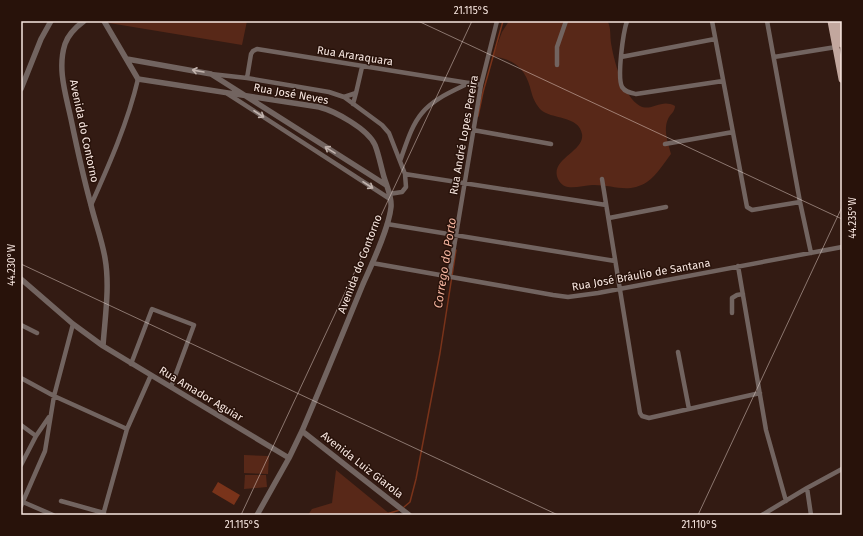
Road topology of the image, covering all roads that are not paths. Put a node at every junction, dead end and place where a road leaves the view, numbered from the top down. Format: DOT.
graph roads {
  1 [pos="51,21"];
  2 [pos="84,21"];
  3 [pos="104,21"];
  4 [pos="497,21"];
  5 [pos="566,21"];
  6 [pos="627,21"];
  7 [pos="712,21"];
  8 [pos="767,21"];
  9 [pos="831,21"];
  10 [pos="838,21"];
  11 [pos="715,39"];
  12 [pos="839,46"];
  13 [pos="621,57"];
  14 [pos="774,57"];
  15 [pos="126,59"];
  16 [pos="557,65"];
  17 [pos="362,67"];
  18 [pos="211,74"];
  19 [pos="247,78"];
  20 [pos="138,79"];
  21 [pos="842,79"];
  22 [pos="723,81"];
  23 [pos="468,82"];
  24 [pos="481,84"];
  25 [pos="21,89"];
  26 [pos="227,93"];
  27 [pos="356,93"];
  28 [pos="244,96"];
  29 [pos="344,98"];
  30 [pos="353,104"];
  31 [pos="475,130"];
  32 [pos="733,132"];
  33 [pos="551,144"];
  34 [pos="665,144"];
  35 [pos="400,161"];
  36 [pos="405,174"];
  37 [pos="602,179"];
  38 [pos="466,184"];
  39 [pos="386,185"];
  40 [pos="390,197"];
  41 [pos="800,202"];
  42 [pos="91,205"];
  43 [pos="606,205"];
  44 [pos="666,207"];
  45 [pos="609,218"];
  46 [pos="387,224"];
  47 [pos="458,236"];
  48 [pos="842,247"];
  49 [pos="811,253"];
  50 [pos="615,261"];
  51 [pos="372,263"];
  52 [pos="738,266"];
  53 [pos="451,278"];
  54 [pos="21,279"];
  55 [pos="620,289"];
  56 [pos="743,294"];
  57 [pos="732,313"];
  58 [pos="73,324"];
  59 [pos="21,325"];
  60 [pos="37,333"];
  61 [pos="103,346"];
  62 [pos="678,352"];
  63 [pos="131,364"];
  64 [pos="151,376"];
  65 [pos="21,378"];
  66 [pos="171,387"];
  67 [pos="760,393"];
  68 [pos="54,396"];
  69 [pos="689,409"];
  70 [pos="50,414"];
  71 [pos="21,425"];
  72 [pos="127,429"];
  73 [pos="302,431"];
  74 [pos="36,436"];
  75 [pos="289,458"];
  76 [pos="21,465"];
  77 [pos="842,469"];
  78 [pos="807,488"];
  79 [pos="61,501"];
  80 [pos="786,501"];
  81 [pos="22,504"];
  82 [pos="104,514"];
  83 [pos="52,515"];
  84 [pos="257,515"];
  85 [pos="409,515"];
  86 [pos="762,515"];
  87 [pos="811,515"];
  1 -- 25 [label="street"];
  2 -- 42 [label="street, Avenida do Contorno"];
  3 -- 15 [label="street"];
  4 -- 24 [label="street, Rua André Lopes Pereira"];
  5 -- 16 [label="street"];
  6 -- 13 [label="street"];
  7 -- 11 [label="street"];
  8 -- 14 [label="street"];
  9 -- 12 [label="main road"];
  10 -- 12 [label="main road"];
  11 -- 13 [label="street"];
  11 -- 22 [label="street"];
  12 -- 14 [label="street"];
  12 -- 21 [label="main road"];
  13 -- 22 [label="street"];
  14 -- 41 [label="street"];
  18 -- 15 [label="street, one-way"];
  15 -- 20 [label="street"];
  17 -- 19 [label="street, Rua Araraquara"];
  17 -- 23 [label="street, Rua Araraquara"];
  17 -- 27 [label="street"];
  18 -- 19 [label="street"];
  18 -- 28 [label="street"];
  19 -- 29 [label="street"];
  20 -- 26 [label="street"];
  20 -- 42 [label="street"];
  22 -- 32 [label="street"];
  23 -- 24 [label="street, Rua Araraquara"];
  23 -- 35 [label="street"];
  24 -- 31 [label="street, Rua André Lopes Pereira"];
  26 -- 28 [label="street"];
  26 -- 40 [label="street, one-way"];
  27 -- 29 [label="street"];
  27 -- 30 [label="street"];
  39 -- 28 [label="street, one-way"];
  28 -- 39 [label="street, Rua José Neves"];
  29 -- 30 [label="street"];
  30 -- 35 [label="street"];
  31 -- 33 [label="street"];
  31 -- 38 [label="street, Rua André Lopes Pereira"];
  32 -- 34 [label="street"];
  32 -- 41 [label="street"];
  35 -- 36 [label="street"];
  36 -- 38 [label="street"];
  36 -- 40 [label="street"];
  37 -- 43 [label="street"];
  38 -- 43 [label="street"];
  38 -- 47 [label="street, Rua André Lopes Pereira"];
  39 -- 40 [label="street, Avenida do Contorno"];
  40 -- 46 [label="street, Avenida do Contorno"];
  41 -- 49 [label="street"];
  42 -- 61 [label="street, Avenida do Contorno"];
  43 -- 45 [label="street"];
  44 -- 45 [label="street"];
  45 -- 50 [label="street"];
  46 -- 47 [label="street"];
  46 -- 51 [label="street, Avenida do Contorno"];
  47 -- 50 [label="street"];
  47 -- 53 [label="street, Rua André Lopes Pereira"];
  48 -- 49 [label="street, Rua José Bráulio de Santana"];
  49 -- 52 [label="street, Rua José Bráulio de Santana"];
  50 -- 55 [label="street"];
  51 -- 53 [label="street, Rua José Bráulio de Santana"];
  51 -- 73 [label="street, Avenida do Contorno"];
  52 -- 55 [label="street, Rua José Bráulio de Santana"];
  52 -- 56 [label="street"];
  53 -- 55 [label="street, Rua José Bráulio de Santana"];
  54 -- 58 [label="street, Rua Amador Aguiar"];
  55 -- 69 [label="street"];
  56 -- 57 [label="street"];
  56 -- 67 [label="street"];
  58 -- 61 [label="street, Rua Amador Aguiar"];
  58 -- 68 [label="street"];
  59 -- 60 [label="street"];
  61 -- 63 [label="street, Rua Amador Aguiar"];
  62 -- 69 [label="street"];
  63 -- 64 [label="street, Rua Amador Aguiar"];
  63 -- 66 [label="street"];
  64 -- 66 [label="street, Rua Amador Aguiar"];
  64 -- 72 [label="street"];
  65 -- 68 [label="street"];
  66 -- 75 [label="street, Rua Amador Aguiar"];
  67 -- 69 [label="street"];
  67 -- 80 [label="street"];
  68 -- 70 [label="street"];
  68 -- 72 [label="street"];
  70 -- 74 [label="street"];
  70 -- 81 [label="street"];
  71 -- 74 [label="street"];
  72 -- 82 [label="street"];
  73 -- 75 [label="street, Avenida do Contorno"];
  73 -- 85 [label="street, Avenida Luiz Giarola"];
  74 -- 76 [label="street"];
  75 -- 84 [label="street, Avenida do Contorno"];
  77 -- 78 [label="street"];
  78 -- 80 [label="street"];
  78 -- 87 [label="street"];
  79 -- 82 [label="street"];
  80 -- 86 [label="street"];
  81 -- 83 [label="street"];
}
